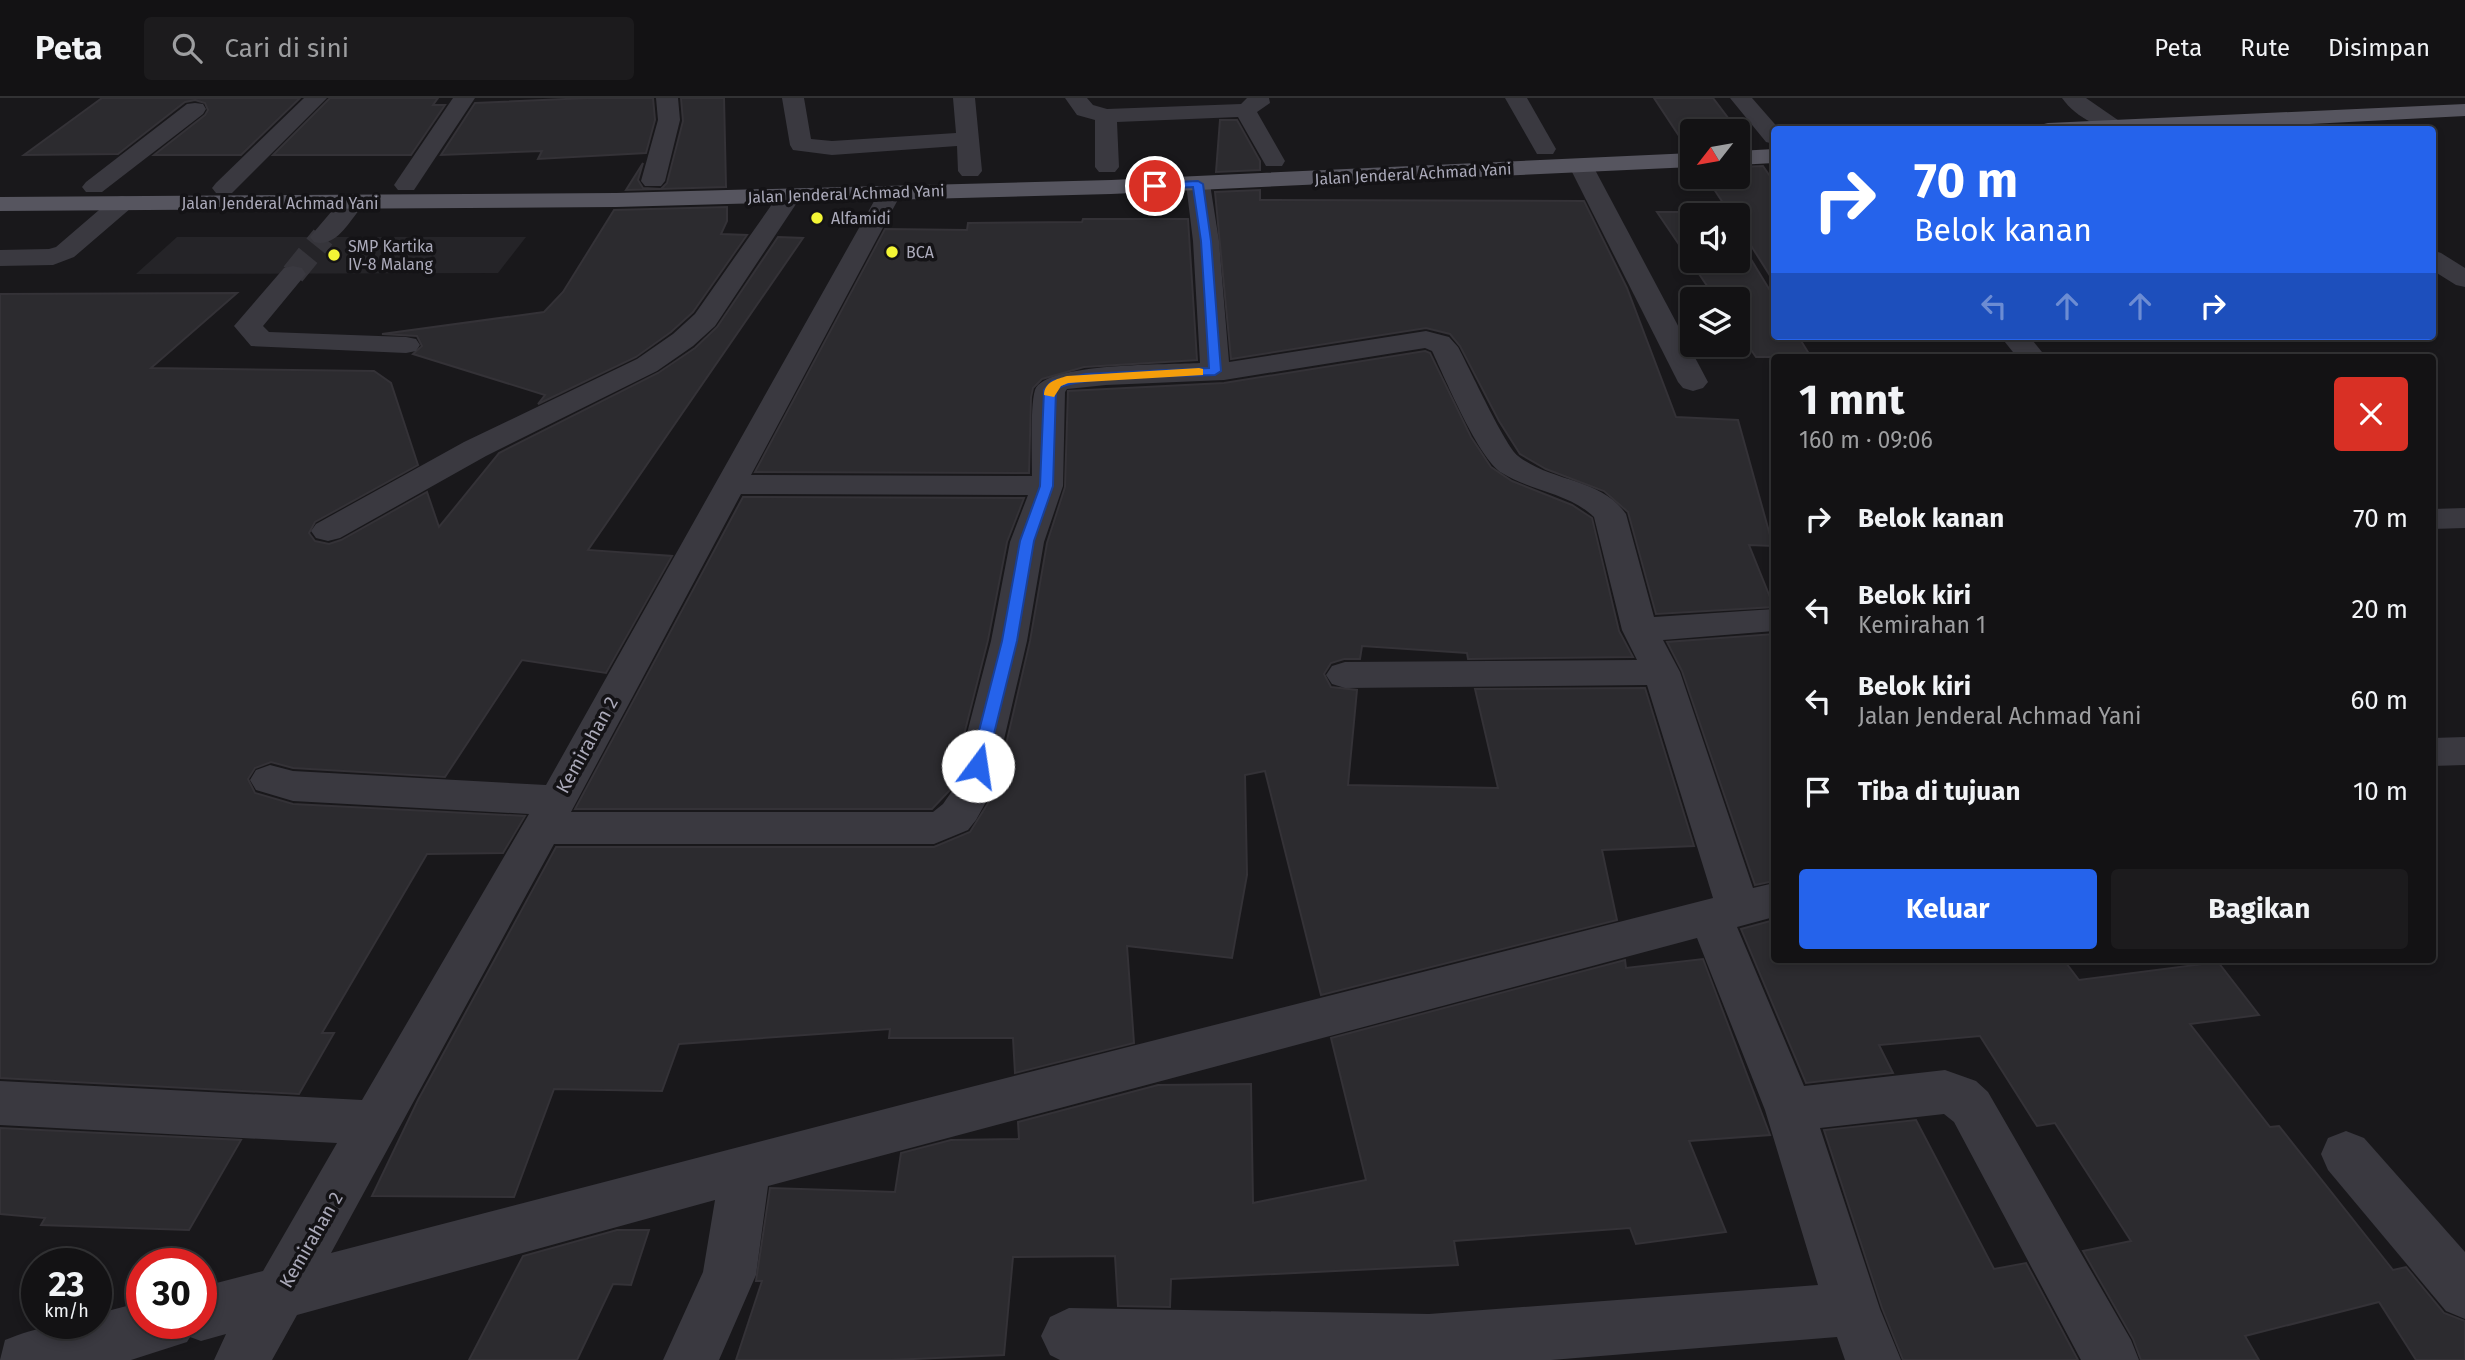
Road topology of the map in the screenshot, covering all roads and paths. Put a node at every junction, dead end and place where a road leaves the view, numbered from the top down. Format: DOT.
graph roads {
  1 [pos="316,98"];
  2 [pos="464,98"];
  3 [pos="667,98"];
  4 [pos="783,98"];
  5 [pos="793,98"];
  6 [pos="964,98"];
  7 [pos="1076,98"];
  8 [pos="1516,98"];
  9 [pos="1741,98"];
  10 [pos="2073,98"];
  11 [pos="2455,98"];
  12 [pos="1252,104"];
  13 [pos="2465,104"];
  14 [pos="195,109"];
  15 [pos="2465,110"];
  16 [pos="2422,113"];
  17 [pos="1106,116"];
  18 [pos="2115,126"];
  19 [pos="2139,126"];
  20 [pos="2465,127"];
  21 [pos="1771,134"];
  22 [pos="1771,138"];
  23 [pos="968,139"];
  24 [pos="1750,140"];
  25 [pos="1680,143"];
  26 [pos="1545,149"];
  27 [pos="1771,156"];
  28 [pos="1750,157"];
  29 [pos="1680,161"];
  30 [pos="1274,162"];
  31 [pos="789,165"];
  32 [pos="1581,166"];
  33 [pos="970,171"];
  34 [pos="1109,177"];
  35 [pos="653,181"];
  36 [pos="1198,184"];
  37 [pos="406,185"];
  38 [pos="94,187"];
  39 [pos="224,188"];
  40 [pos="0,189"];
  41 [pos="890,192"];
  42 [pos="790,195"];
  43 [pos="122,203"];
  44 [pos="0,204"];
  45 [pos="0,258"];
  46 [pos="2436,261"];
  47 [pos="293,274"];
  48 [pos="2465,279"];
  49 [pos="2017,340"];
  50 [pos="406,345"];
  51 [pos="2029,354"];
  52 [pos="1215,371"];
  53 [pos="1693,382"];
  54 [pos="730,484"];
  55 [pos="1047,486"];
  56 [pos="2465,518"];
  57 [pos="2436,519"];
  58 [pos="328,531"];
  59 [pos="1771,620"];
  60 [pos="1640,629"];
  61 [pos="1662,672"];
  62 [pos="1345,675"];
  63 [pos="2465,751"];
  64 [pos="2436,752"];
  65 [pos="270,780"];
  66 [pos="549,814"];
  67 [pos="1741,909"];
  68 [pos="0,1103"];
  69 [pos="1789,1110"];
  70 [pos="376,1124"];
  71 [pos="2346,1154"];
  72 [pos="745,1169"];
  73 [pos="2465,1292"];
  74 [pos="279,1294"];
  75 [pos="217,1310"];
  76 [pos="1853,1310"];
  77 [pos="126,1334"];
  78 [pos="1069,1336"];
  79 [pos="25,1360"];
  80 [pos="242,1360"];
  81 [pos="691,1360"];
  82 [pos="1873,1360"];
  83 [pos="2111,1360"];
  1 -- 39 [label="street"];
  2 -- 37 [label="street"];
  3 -- 35 [label="street"];
  4 -- 31 [label="street"];
  5 -- 23 [label="street"];
  6 -- 23 [label="street"];
  7 -- 17 [label="street"];
  8 -- 26 [label="street"];
  9 -- 21 [label="street"];
  10 -- 18 [label="street"];
  11 -- 13 [label="main road"];
  12 -- 17 [label="street"];
  12 -- 30 [label="street"];
  14 -- 38 [label="street"];
  15 -- 16 [label="main road"];
  16 -- 19 [label="main road"];
  16 -- 20 [label="main road"];
  17 -- 34 [label="street"];
  22 -- 24 [label="main road"];
  23 -- 33 [label="street"];
  25 -- 26 [label="main road, Jalan Jenderal Achmad Yani"];
  26 -- 30 [label="main road, Jalan Jenderal Achmad Yani"];
  27 -- 28 [label="main road"];
  29 -- 32 [label="main road, Jalan Jenderal Achmad Yani"];
  30 -- 34 [label="main road, Jalan Jenderal Achmad Yani"];
  32 -- 36 [label="main road, Jalan Jenderal Achmad Yani"];
  32 -- 53 [label="street"];
  33 -- 34 [label="main road, Jalan Jenderal Achmad Yani"];
  33 -- 35 [label="main road, Jalan Jenderal Achmad Yani"];
  34 -- 36 [label="main road, Jalan Jenderal Achmad Yani"];
  34 -- 41 [label="main road, Jalan Jenderal Achmad Yani"];
  35 -- 37 [label="main road, Jalan Jenderal Achmad Yani"];
  36 -- 52 [label="street"];
  37 -- 39 [label="main road, Jalan Jenderal Achmad Yani"];
  38 -- 39 [label="main road, Jalan Jenderal Achmad Yani"];
  38 -- 40 [label="main road, Jalan Jenderal Achmad Yani"];
  41 -- 42 [label="main road, Jalan Jenderal Achmad Yani"];
  41 -- 54 [label="street, Kemirahan 2"];
  42 -- 43 [label="main road, Jalan Jenderal Achmad Yani"];
  42 -- 58 [label="street"];
  43 -- 44 [label="main road, Jalan Jenderal Achmad Yani"];
  43 -- 45 [label="street"];
  46 -- 48 [label="street"];
  47 -- 50 [label="street"];
  49 -- 51 [label="street"];
  52 -- 55 [label="street"];
  52 -- 60 [label="street"];
  54 -- 55 [label="street"];
  54 -- 66 [label="street, Kemirahan 2"];
  55 -- 66 [label="street"];
  56 -- 57 [label="street"];
  59 -- 60 [label="street"];
  60 -- 61 [label="street"];
  61 -- 62 [label="street"];
  61 -- 67 [label="street"];
  63 -- 64 [label="street"];
  65 -- 66 [label="street"];
  66 -- 70 [label="street, Kemirahan 2"];
  67 -- 69 [label="street"];
  67 -- 72 [label="street"];
  68 -- 70 [label="street"];
  69 -- 76 [label="street"];
  69 -- 83 [label="street"];
  70 -- 74 [label="street, Kemirahan 2"];
  71 -- 73 [label="street"];
  72 -- 74 [label="street"];
  72 -- 81 [label="street"];
  74 -- 75 [label="street"];
  74 -- 80 [label="street, Kemirahan 2"];
  76 -- 78 [label="street"];
  76 -- 82 [label="street"];
  77 -- 79 [label="street"];
}
